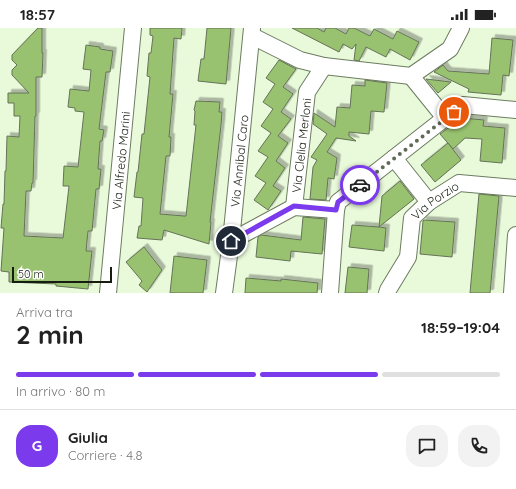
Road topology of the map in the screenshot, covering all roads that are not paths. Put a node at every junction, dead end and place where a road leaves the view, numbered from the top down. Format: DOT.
graph roads {
  1 [pos="133,28"];
  2 [pos="461,28"];
  3 [pos="252,32"];
  4 [pos="324,66"];
  5 [pos="411,76"];
  6 [pos="516,110"];
  7 [pos="445,118"];
  8 [pos="394,158"];
  9 [pos="516,188"];
  10 [pos="429,202"];
  11 [pos="294,206"];
  12 [pos="336,210"];
  13 [pos="516,236"];
  14 [pos="231,241"];
  15 [pos="108,293"];
  16 [pos="224,293"];
  17 [pos="330,293"];
  18 [pos="387,293"];
  19 [pos="512,293"];
  1 -- 15 [label="street, Via Alfredo Marini"];
  2 -- 5 [label="street"];
  3 -- 4 [label="street"];
  3 -- 14 [label="street, Via Annibal Caro"];
  4 -- 5 [label="street"];
  4 -- 11 [label="street, Via Clelia Merloni"];
  5 -- 7 [label="street"];
  6 -- 7 [label="street"];
  7 -- 8 [label="street"];
  8 -- 10 [label="street"];
  8 -- 12 [label="street"];
  9 -- 10 [label="street, Via Porzio"];
  10 -- 18 [label="street, Via Porzio"];
  11 -- 12 [label="street"];
  11 -- 14 [label="street, Via Clelia Merloni"];
  12 -- 17 [label="street"];
  13 -- 19 [label="street"];
  14 -- 16 [label="street, Via Annibal Caro"];
}
